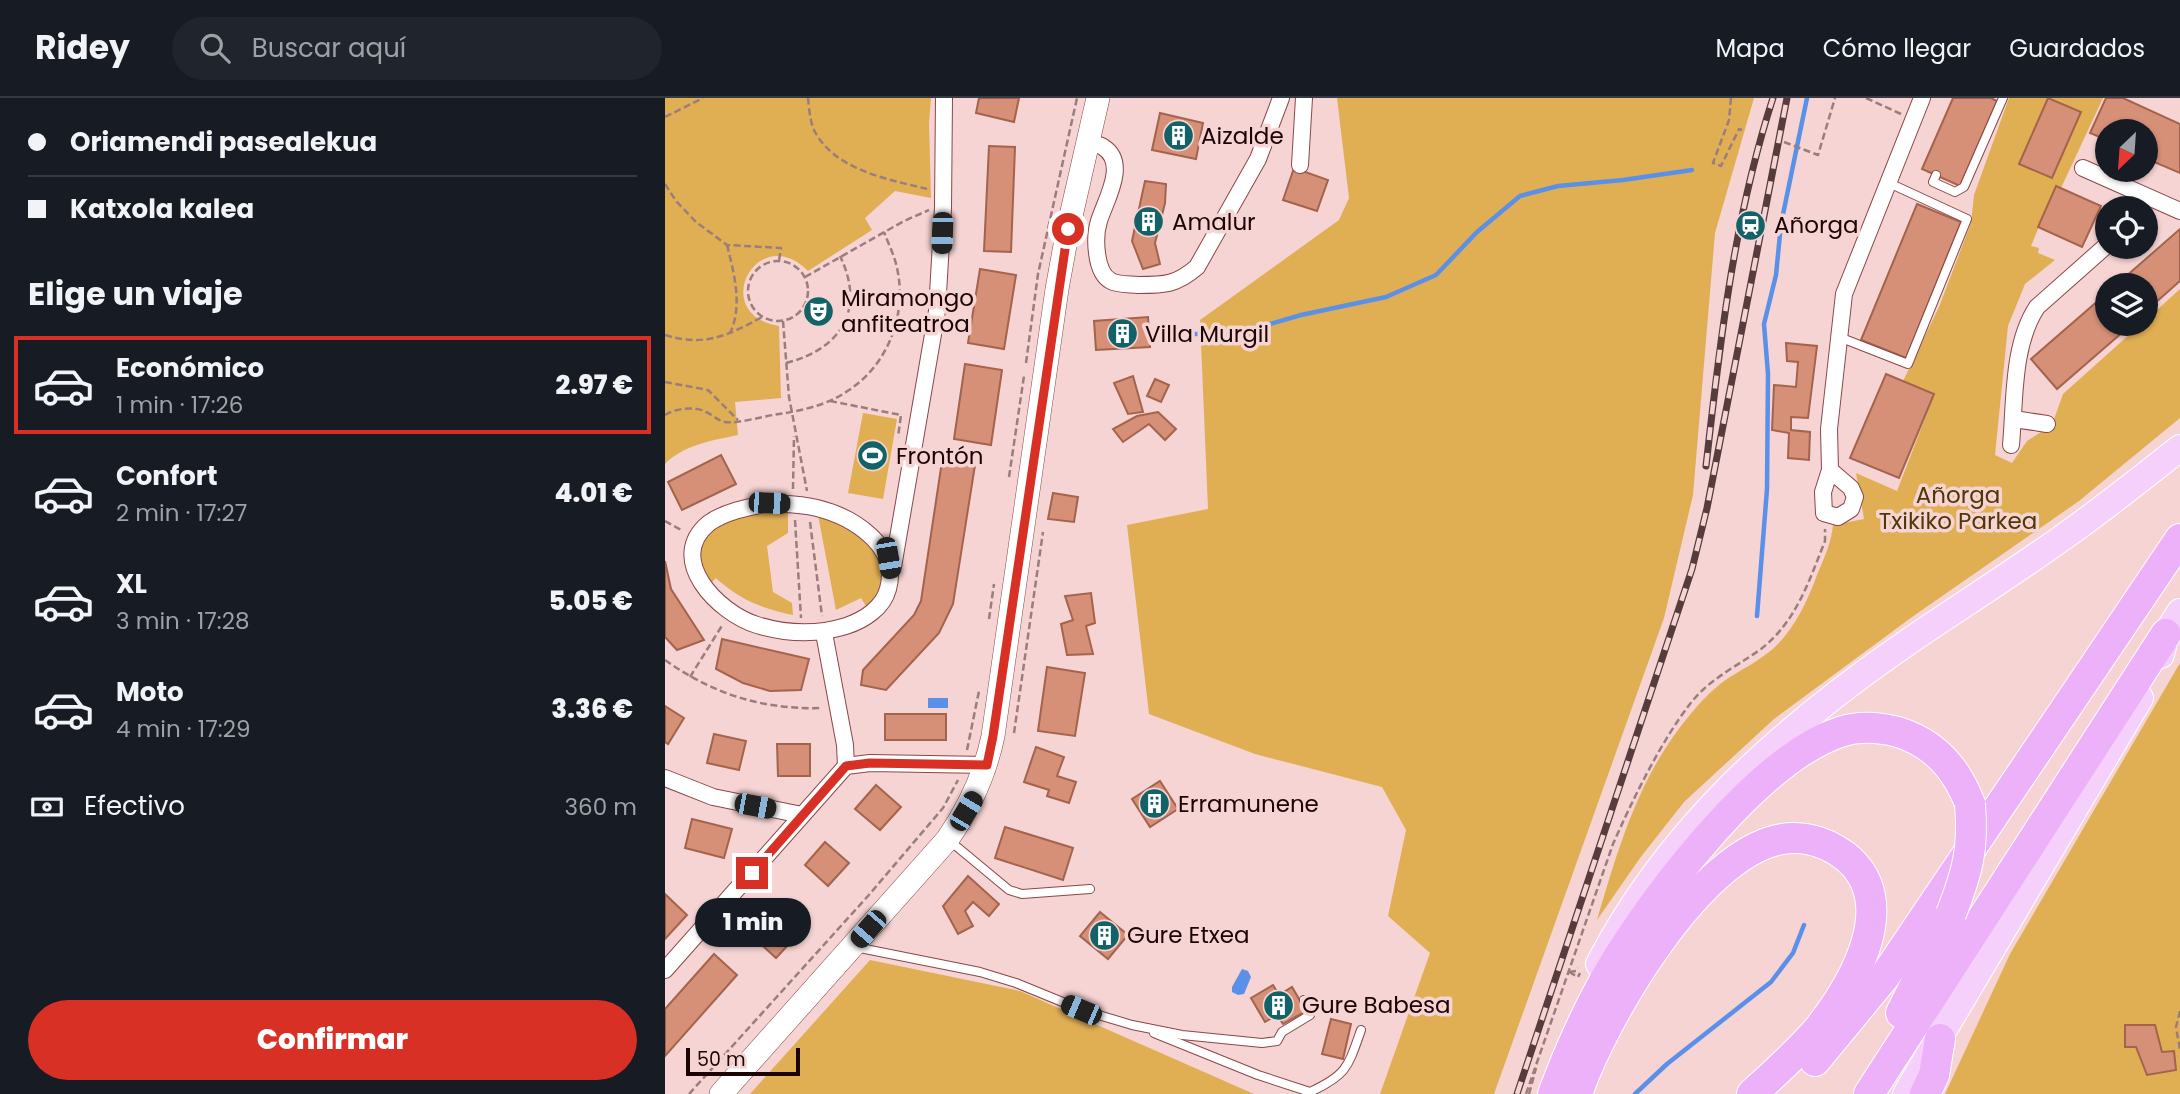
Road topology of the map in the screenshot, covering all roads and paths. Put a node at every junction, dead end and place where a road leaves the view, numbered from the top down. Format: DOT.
graph roads {
  1 [pos="703,98"];
  2 [pos="808,98"];
  3 [pos="944,98"];
  4 [pos="1098,98"];
  5 [pos="1281,98"];
  6 [pos="1304,98"];
  7 [pos="1731,98"];
  8 [pos="1835,98"];
  9 [pos="1866,98"];
  10 [pos="1922,98"];
  11 [pos="2003,98"];
  12 [pos="665,111"];
  13 [pos="666,116"];
  14 [pos="1914,120"];
  15 [pos="1742,130"];
  16 [pos="1088,142"];
  17 [pos="1784,142"];
  18 [pos="1300,165"];
  19 [pos="2083,168"];
  20 [pos="1936,175"];
  21 [pos="1066,176"];
  22 [pos="1889,183"];
  23 [pos="665,184"];
  24 [pos="935,191"];
  25 [pos="2133,196"];
  26 [pos="935,207"];
  27 [pos="2158,207"];
  28 [pos="2180,211"];
  29 [pos="1057,214"];
  30 [pos="884,232"];
  31 [pos="727,245"];
  32 [pos="840,256"];
  33 [pos="2095,256"];
  34 [pos="779,261"];
  35 [pos="805,277"];
  36 [pos="762,317"];
  37 [pos="783,321"];
  38 [pos="730,333"];
  39 [pos="665,335"];
  40 [pos="1839,337"];
  41 [pos="786,363"];
  42 [pos="665,382"];
  43 [pos="829,401"];
  44 [pos="791,412"];
  45 [pos="665,415"];
  46 [pos="901,415"];
  47 [pos="2014,419"];
  48 [pos="738,420"];
  49 [pos="2047,424"];
  50 [pos="794,429"];
  51 [pos="2011,445"];
  52 [pos="2180,448"];
  53 [pos="1830,470"];
  54 [pos="801,505"];
  55 [pos="1824,513"];
  56 [pos="665,521"];
  57 [pos="694,537"];
  58 [pos="2180,540"];
  59 [pos="891,575"];
  60 [pos="730,612"];
  61 [pos="2173,623"];
  62 [pos="802,633"];
  63 [pos="824,633"];
  64 [pos="665,660"];
  65 [pos="690,677"];
  66 [pos="829,708"];
  67 [pos="979,709"];
  68 [pos="973,764"];
  69 [pos="846,766"];
  70 [pos="665,778"];
  71 [pos="802,815"];
  72 [pos="947,840"];
  73 [pos="1090,889"];
  74 [pos="852,947"];
  75 [pos="665,970"];
  76 [pos="1304,1000"];
  77 [pos="2180,1011"];
  78 [pos="1132,1025"];
  79 [pos="1361,1030"];
  80 [pos="1940,1039"];
  81 [pos="2180,1050"];
  82 [pos="688,1094"];
  83 [pos="721,1094"];
  84 [pos="1528,1094"];
  85 [pos="1547,1094"];
  86 [pos="1553,1094"];
  87 [pos="1577,1094"];
  88 [pos="1752,1094"];
  89 [pos="1780,1094"];
  90 [pos="1860,1094"];
  91 [pos="1869,1094"];
  92 [pos="1906,1094"];
  93 [pos="1925,1094"];
  1 -- 13 [label="path"];
  2 -- 24 [label="path"];
  3 -- 59 [label="street"];
  4 -- 16 [label="street"];
  5 -- 16 [label="street"];
  6 -- 18 [label="street"];
  7 -- 15 [label="path"];
  8 -- 17 [label="path"];
  9 -- 14 [label="path"];
  10 -- 14 [label="street"];
  11 -- 20 [label="lane"];
  12 -- 13 [label="path"];
  14 -- 22 [label="street"];
  16 -- 68 [label="street"];
  19 -- 25 [label="street"];
  21 -- 29 [label="path"];
  22 -- 40 [label="street"];
  22 -- 40 [label="lane"];
  23 -- 31 [label="path"];
  26 -- 30 [label="path"];
  27 -- 28 [label="street"];
  30 -- 32 [label="path"];
  30 -- 43 [label="path"];
  31 -- 34 [label="path"];
  31 -- 38 [label="path"];
  32 -- 35 [label="path"];
  32 -- 41 [label="path"];
  33 -- 47 [label="street"];
  34 -- 35 [label="path"];
  34 -- 36 [label="path"];
  35 -- 37 [label="path"];
  36 -- 37 [label="path"];
  36 -- 38 [label="path"];
  37 -- 41 [label="path"];
  38 -- 39 [label="path"];
  40 -- 53 [label="street"];
  41 -- 44 [label="path"];
  42 -- 48 [label="path"];
  43 -- 44 [label="path"];
  43 -- 46 [label="path"];
  44 -- 48 [label="path"];
  44 -- 50 [label="path"];
  45 -- 48 [label="path"];
  47 -- 49 [label="street"];
  47 -- 51 [label="street"];
  50 -- 54 [label="path"];
  50 -- 54 [label="path"];
  52 -- 85 [label="main road"];
  53 -- 55 [label="street"];
  53 -- 55 [label="street"];
  54 -- 57 [label="street"];
  54 -- 59 [label="street"];
  54 -- 62 [label="path"];
  54 -- 63 [label="path"];
  55 -- 84 [label="path"];
  56 -- 57 [label="path"];
  57 -- 60 [label="street"];
  58 -- 89 [label="highway"];
  59 -- 63 [label="street"];
  60 -- 62 [label="street"];
  60 -- 65 [label="path"];
  61 -- 80 [label="main road"];
  61 -- 91 [label="highway"];
  62 -- 63 [label="street"];
  63 -- 69 [label="street"];
  64 -- 65 [label="path"];
  65 -- 66 [label="path"];
  67 -- 68 [label="path"];
  68 -- 69 [label="street"];
  68 -- 72 [label="street"];
  68 -- 82 [label="path"];
  69 -- 71 [label="street"];
  70 -- 71 [label="street"];
  71 -- 75 [label="street"];
  72 -- 73 [label="lane"];
  72 -- 74 [label="street"];
  74 -- 78 [label="lane"];
  74 -- 83 [label="street"];
  76 -- 78 [label="lane"];
  77 -- 81 [label="path"];
  78 -- 79 [label="lane"];
  80 -- 92 [label="main road"];
  80 -- 93 [label="highway"];
  86 -- 90 [label="highway, bridge"];
  87 -- 88 [label="highway"];
}
